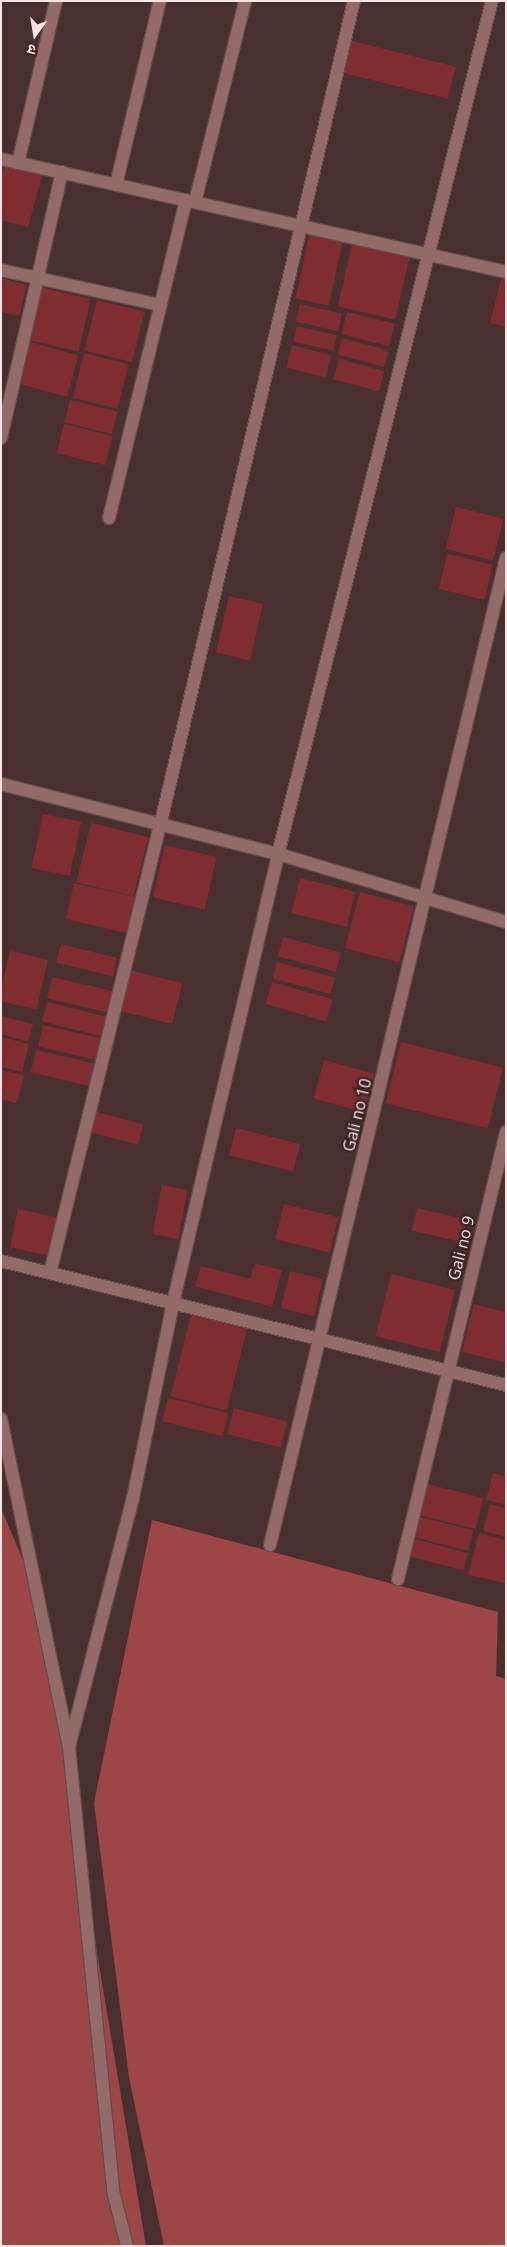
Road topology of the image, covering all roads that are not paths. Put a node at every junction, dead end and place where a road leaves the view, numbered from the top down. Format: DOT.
graph roads {
  1 [pos="56,1"];
  2 [pos="160,1"];
  3 [pos="245,1"];
  4 [pos="354,1"];
  5 [pos="492,1"];
  6 [pos="1,159"];
  7 [pos="18,163"];
  8 [pos="62,172"];
  9 [pos="116,185"];
  10 [pos="190,201"];
  11 [pos="299,225"];
  12 [pos="430,254"];
  13 [pos="1,270"];
  14 [pos="506,272"];
  15 [pos="39,278"];
  16 [pos="160,305"];
  17 [pos="1,438"];
  18 [pos="109,518"];
  19 [pos="506,558"];
  20 [pos="1,784"];
  21 [pos="160,826"];
  22 [pos="278,854"];
  23 [pos="426,899"];
  24 [pos="506,922"];
  25 [pos="506,1132"];
  26 [pos="1,1261"];
  27 [pos="50,1273"];
  28 [pos="173,1303"];
  29 [pos="320,1339"];
  30 [pos="448,1370"];
  31 [pos="506,1384"];
  32 [pos="1,1419"];
  33 [pos="270,1545"];
  34 [pos="398,1579"];
  35 [pos="69,1747"];
  36 [pos="127,2246"];
  1 -- 7 [label="street"];
  2 -- 9 [label="street"];
  3 -- 10 [label="street"];
  4 -- 11 [label="street"];
  5 -- 12 [label="street"];
  6 -- 7 [label="street"];
  7 -- 8 [label="street"];
  8 -- 9 [label="street"];
  8 -- 15 [label="street"];
  9 -- 10 [label="street"];
  10 -- 11 [label="street"];
  10 -- 16 [label="street"];
  11 -- 12 [label="street"];
  11 -- 21 [label="street"];
  12 -- 14 [label="street"];
  12 -- 22 [label="street"];
  13 -- 15 [label="street"];
  15 -- 16 [label="street"];
  15 -- 17 [label="street"];
  16 -- 18 [label="street"];
  19 -- 23 [label="street, Gali no 10"];
  20 -- 21 [label="street"];
  21 -- 22 [label="street"];
  21 -- 27 [label="street"];
  22 -- 23 [label="street"];
  22 -- 28 [label="street"];
  23 -- 24 [label="street"];
  23 -- 29 [label="street, Gali no 10"];
  25 -- 30 [label="street, Gali no 9"];
  26 -- 27 [label="street"];
  27 -- 28 [label="street"];
  28 -- 29 [label="street"];
  28 -- 35 [label="street"];
  29 -- 30 [label="street"];
  29 -- 33 [label="street, Gali no 10"];
  30 -- 31 [label="street"];
  30 -- 34 [label="street, Gali no 9"];
  32 -- 35 [label="street"];
  35 -- 36 [label="street"];
}
